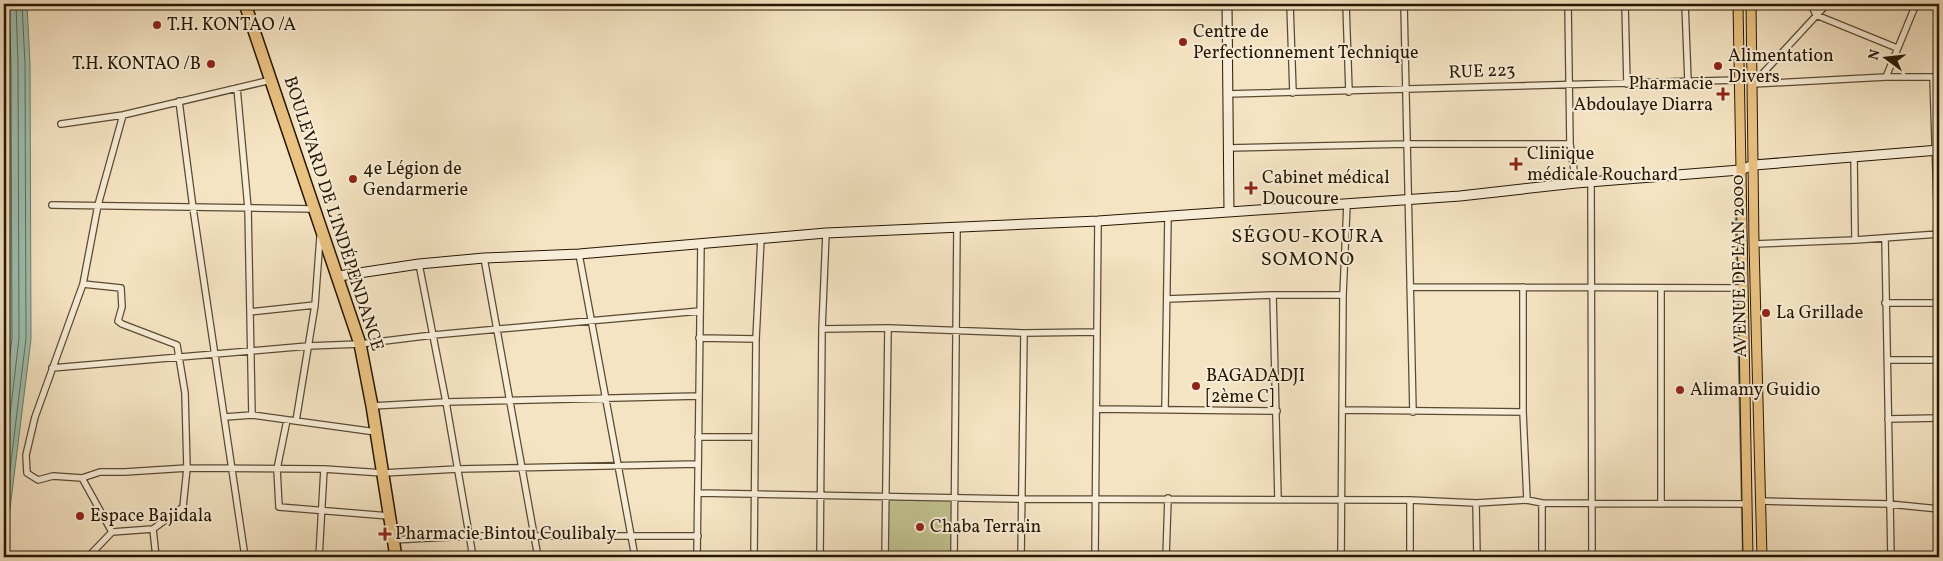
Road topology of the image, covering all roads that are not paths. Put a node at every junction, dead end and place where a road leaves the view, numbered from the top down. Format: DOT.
graph roads {
  1 [pos="245,4"];
  2 [pos="1227,4"];
  3 [pos="1290,4"];
  4 [pos="1346,4"];
  5 [pos="1404,4"];
  6 [pos="1568,4"];
  7 [pos="1626,4"];
  8 [pos="1684,4"];
  9 [pos="1738,4"];
  10 [pos="1751,4"];
  11 [pos="1810,4"];
  12 [pos="1826,4"];
  13 [pos="1916,4"];
  14 [pos="1816,15"];
  15 [pos="1897,48"];
  16 [pos="1886,77"];
  17 [pos="1936,77"];
  18 [pos="271,80"];
  19 [pos="1738,80"];
  20 [pos="1688,81"];
  21 [pos="1627,84"];
  22 [pos="1753,84"];
  23 [pos="1568,85"];
  24 [pos="237,88"];
  25 [pos="1406,90"];
  26 [pos="1349,92"];
  27 [pos="1293,93"];
  28 [pos="1227,94"];
  29 [pos="179,101"];
  30 [pos="123,115"];
  31 [pos="61,124"];
  32 [pos="1407,144"];
  33 [pos="1570,144"];
  34 [pos="1228,148"];
  35 [pos="1937,150"];
  36 [pos="1854,157"];
  37 [pos="1754,164"];
  38 [pos="1740,170"];
  39 [pos="1591,182"];
  40 [pos="1576,183"];
  41 [pos="1409,199"];
  42 [pos="1347,204"];
  43 [pos="52,205"];
  44 [pos="98,205"];
  45 [pos="193,208"];
  46 [pos="248,208"];
  47 [pos="315,209"];
  48 [pos="1229,212"];
  49 [pos="1168,216"];
  50 [pos="1098,220"];
  51 [pos="321,227"];
  52 [pos="957,227"];
  53 [pos="826,233"];
  54 [pos="1939,234"];
  55 [pos="761,238"];
  56 [pos="1886,239"];
  57 [pos="1855,240"];
  58 [pos="701,242"];
  59 [pos="1754,244"];
  60 [pos="579,254"];
  61 [pos="484,258"];
  62 [pos="418,264"];
  63 [pos="338,276"];
  64 [pos="84,284"];
  65 [pos="1410,287"];
  66 [pos="1523,287"];
  67 [pos="1591,288"];
  68 [pos="1661,288"];
  69 [pos="1742,288"];
  70 [pos="1273,295"];
  71 [pos="1343,295"];
  72 [pos="1167,300"];
  73 [pos="1885,303"];
  74 [pos="1939,303"];
  75 [pos="315,305"];
  76 [pos="700,311"];
  77 [pos="250,312"];
  78 [pos="590,321"];
  79 [pos="888,328"];
  80 [pos="497,329"];
  81 [pos="822,329"];
  82 [pos="956,332"];
  83 [pos="1098,332"];
  84 [pos="1024,333"];
  85 [pos="433,335"];
  86 [pos="699,338"];
  87 [pos="756,339"];
  88 [pos="360,344"];
  89 [pos="308,346"];
  90 [pos="250,351"];
  91 [pos="215,354"];
  92 [pos="179,357"];
  93 [pos="1888,360"];
  94 [pos="1939,360"];
  95 [pos="52,368"];
  96 [pos="699,396"];
  97 [pos="605,398"];
  98 [pos="509,400"];
  99 [pos="446,402"];
  100 [pos="372,406"];
  101 [pos="1097,408"];
  102 [pos="1165,409"];
  103 [pos="1342,410"];
  104 [pos="1277,411"];
  105 [pos="1412,412"];
  106 [pos="1523,412"];
  107 [pos="252,415"];
  108 [pos="225,417"];
  109 [pos="1939,418"];
  110 [pos="1888,419"];
  111 [pos="287,420"];
  112 [pos="296,421"];
  113 [pos="376,432"];
  114 [pos="698,437"];
  115 [pos="755,437"];
  116 [pos="698,464"];
  117 [pos="618,466"];
  118 [pos="232,467"];
  119 [pos="187,468"];
  120 [pos="522,468"];
  121 [pos="277,469"];
  122 [pos="324,469"];
  123 [pos="458,469"];
  124 [pos="383,473"];
  125 [pos="82,478"];
  126 [pos="698,493"];
  127 [pos="754,494"];
  128 [pos="820,494"];
  129 [pos="886,497"];
  130 [pos="954,497"];
  131 [pos="1096,498"];
  132 [pos="1168,498"];
  133 [pos="1022,499"];
  134 [pos="1278,499"];
  135 [pos="1341,500"];
  136 [pos="1410,500"];
  137 [pos="1527,500"];
  138 [pos="1592,502"];
  139 [pos="1761,502"];
  140 [pos="1476,503"];
  141 [pos="1542,503"];
  142 [pos="1661,504"];
  143 [pos="1747,504"];
  144 [pos="1889,504"];
  145 [pos="1939,509"];
  146 [pos="322,511"];
  147 [pos="390,516"];
  148 [pos="153,528"];
  149 [pos="112,532"];
  150 [pos="469,536"];
  151 [pos="534,536"];
  152 [pos="631,536"];
  153 [pos="698,536"];
  154 [pos="393,540"];
  155 [pos="88,557"];
  156 [pos="156,557"];
  157 [pos="245,557"];
  158 [pos="319,557"];
  159 [pos="396,557"];
  160 [pos="473,557"];
  161 [pos="538,557"];
  162 [pos="635,557"];
  163 [pos="697,557"];
  164 [pos="754,557"];
  165 [pos="820,557"];
  166 [pos="886,557"];
  167 [pos="954,557"];
  168 [pos="1020,557"];
  169 [pos="1096,557"];
  170 [pos="1166,557"];
  171 [pos="1341,557"];
  172 [pos="1410,557"];
  173 [pos="1477,557"];
  174 [pos="1542,557"];
  175 [pos="1592,557"];
  176 [pos="1748,557"];
  177 [pos="1762,557"];
  178 [pos="1891,557"];
  1 -- 18 [label="highway, BOULEVARD DE L'INDÉPENDANCE"];
  2 -- 28 [label="street"];
  3 -- 27 [label="street"];
  4 -- 26 [label="street"];
  5 -- 25 [label="street"];
  6 -- 23 [label="street"];
  7 -- 21 [label="street"];
  8 -- 20 [label="street"];
  9 -- 19 [label="main road, AVENUE DE L'AN 2000"];
  10 -- 22 [label="main road, AVENUE DE L'AN 2000"];
  11 -- 14 [label="street"];
  12 -- 14 [label="street"];
  13 -- 15 [label="street"];
  14 -- 15 [label="street"];
  14 -- 22 [label="street"];
  15 -- 16 [label="street"];
  16 -- 17 [label="street"];
  16 -- 22 [label="street"];
  17 -- 35 [label="street"];
  18 -- 24 [label="street"];
  18 -- 47 [label="highway, BOULEVARD DE L'INDÉPENDANCE"];
  19 -- 20 [label="street, RUE 223"];
  19 -- 38 [label="main road, AVENUE DE L'AN 2000"];
  20 -- 21 [label="street, RUE 223"];
  21 -- 23 [label="street, RUE 223"];
  22 -- 37 [label="main road, AVENUE DE L'AN 2000"];
  23 -- 25 [label="street, RUE 223"];
  23 -- 33 [label="street"];
  24 -- 29 [label="street"];
  24 -- 46 [label="street"];
  25 -- 26 [label="street, RUE 223"];
  25 -- 32 [label="street"];
  26 -- 27 [label="street, RUE 223"];
  27 -- 28 [label="street, RUE 223"];
  28 -- 34 [label="street"];
  29 -- 30 [label="street"];
  29 -- 45 [label="street"];
  30 -- 31 [label="street"];
  30 -- 44 [label="street"];
  32 -- 33 [label="street"];
  32 -- 34 [label="street"];
  32 -- 41 [label="street"];
  33 -- 40 [label="street"];
  34 -- 48 [label="street"];
  35 -- 36 [label="street"];
  35 -- 54 [label="street"];
  36 -- 37 [label="street"];
  36 -- 57 [label="street"];
  37 -- 38 [label="street"];
  37 -- 59 [label="main road, AVENUE DE L'AN 2000"];
  38 -- 39 [label="street"];
  38 -- 69 [label="main road, AVENUE DE L'AN 2000"];
  39 -- 40 [label="street"];
  39 -- 67 [label="street"];
  40 -- 41 [label="street"];
  41 -- 42 [label="street"];
  41 -- 65 [label="street"];
  42 -- 48 [label="street"];
  42 -- 71 [label="street"];
  43 -- 44 [label="street"];
  44 -- 45 [label="street"];
  44 -- 64 [label="street"];
  45 -- 46 [label="street"];
  45 -- 91 [label="street"];
  46 -- 47 [label="street"];
  46 -- 77 [label="street"];
  47 -- 51 [label="highway, BOULEVARD DE L'INDÉPENDANCE"];
  48 -- 49 [label="street"];
  49 -- 50 [label="street"];
  49 -- 72 [label="street"];
  50 -- 52 [label="street"];
  50 -- 83 [label="street"];
  51 -- 63 [label="highway, BOULEVARD DE L'INDÉPENDANCE"];
  51 -- 75 [label="street"];
  52 -- 53 [label="street"];
  52 -- 82 [label="street"];
  53 -- 55 [label="street"];
  53 -- 81 [label="street"];
  54 -- 56 [label="street"];
  55 -- 58 [label="street"];
  55 -- 87 [label="street"];
  56 -- 57 [label="street"];
  56 -- 73 [label="street"];
  57 -- 59 [label="street"];
  58 -- 60 [label="street"];
  58 -- 76 [label="street"];
  59 -- 139 [label="main road, AVENUE DE L'AN 2000"];
  60 -- 61 [label="street"];
  60 -- 78 [label="street"];
  61 -- 62 [label="street"];
  61 -- 80 [label="street"];
  62 -- 63 [label="street"];
  62 -- 85 [label="street"];
  63 -- 88 [label="highway, BOULEVARD DE L'INDÉPENDANCE"];
  64 -- 92 [label="street"];
  64 -- 95 [label="street"];
  65 -- 66 [label="street"];
  65 -- 105 [label="street"];
  66 -- 67 [label="street"];
  66 -- 106 [label="street"];
  67 -- 68 [label="street"];
  67 -- 138 [label="street"];
  68 -- 69 [label="street"];
  68 -- 142 [label="street"];
  69 -- 143 [label="main road, AVENUE DE L'AN 2000"];
  70 -- 71 [label="street"];
  70 -- 72 [label="street"];
  70 -- 104 [label="street"];
  71 -- 103 [label="street"];
  72 -- 102 [label="street"];
  73 -- 74 [label="street"];
  73 -- 93 [label="street"];
  75 -- 77 [label="street"];
  75 -- 89 [label="street"];
  76 -- 78 [label="street"];
  76 -- 86 [label="street"];
  77 -- 90 [label="street"];
  78 -- 80 [label="street"];
  78 -- 97 [label="street"];
  79 -- 81 [label="street"];
  79 -- 82 [label="street"];
  79 -- 129 [label="street"];
  80 -- 85 [label="street"];
  80 -- 98 [label="street"];
  81 -- 128 [label="street"];
  82 -- 84 [label="street"];
  82 -- 130 [label="street"];
  83 -- 84 [label="street"];
  83 -- 101 [label="street"];
  84 -- 133 [label="street"];
  85 -- 88 [label="street"];
  85 -- 99 [label="street"];
  86 -- 87 [label="street"];
  86 -- 96 [label="street"];
  87 -- 115 [label="street"];
  88 -- 89 [label="street"];
  88 -- 100 [label="highway, BOULEVARD DE L'INDÉPENDANCE"];
  89 -- 90 [label="street"];
  89 -- 112 [label="street"];
  90 -- 91 [label="street"];
  90 -- 107 [label="street"];
  91 -- 92 [label="street"];
  91 -- 108 [label="street"];
  92 -- 95 [label="street"];
  92 -- 119 [label="street"];
  93 -- 94 [label="street"];
  93 -- 110 [label="street"];
  95 -- 125 [label="street"];
  96 -- 97 [label="street"];
  96 -- 114 [label="street"];
  97 -- 98 [label="street"];
  97 -- 117 [label="street"];
  98 -- 99 [label="street"];
  98 -- 120 [label="street"];
  99 -- 100 [label="street"];
  99 -- 123 [label="street"];
  100 -- 113 [label="highway, BOULEVARD DE L'INDÉPENDANCE"];
  101 -- 102 [label="street"];
  101 -- 131 [label="street"];
  102 -- 104 [label="street"];
  103 -- 105 [label="street"];
  103 -- 135 [label="street"];
  104 -- 134 [label="street"];
  105 -- 106 [label="street"];
  106 -- 137 [label="street"];
  107 -- 108 [label="street"];
  107 -- 111 [label="street"];
  108 -- 118 [label="street"];
  109 -- 110 [label="street"];
  110 -- 144 [label="street"];
  111 -- 112 [label="street"];
  111 -- 121 [label="street"];
  112 -- 113 [label="street"];
  113 -- 124 [label="highway, BOULEVARD DE L'INDÉPENDANCE"];
  114 -- 115 [label="street"];
  114 -- 116 [label="street"];
  115 -- 127 [label="street"];
  116 -- 117 [label="street"];
  116 -- 126 [label="street"];
  117 -- 120 [label="street"];
  117 -- 152 [label="street"];
  118 -- 119 [label="street"];
  118 -- 121 [label="street"];
  118 -- 157 [label="street"];
  119 -- 125 [label="street"];
  119 -- 148 [label="street"];
  120 -- 123 [label="street"];
  120 -- 151 [label="street"];
  121 -- 122 [label="street"];
  121 -- 146 [label="street"];
  122 -- 124 [label="street"];
  122 -- 146 [label="street"];
  123 -- 124 [label="street"];
  123 -- 150 [label="street"];
  124 -- 147 [label="highway, BOULEVARD DE L'INDÉPENDANCE"];
  125 -- 149 [label="street"];
  126 -- 127 [label="street"];
  126 -- 153 [label="street"];
  127 -- 128 [label="street"];
  127 -- 164 [label="street"];
  128 -- 129 [label="street"];
  128 -- 165 [label="street"];
  129 -- 130 [label="street"];
  129 -- 166 [label="street"];
  130 -- 133 [label="street"];
  130 -- 167 [label="street"];
  131 -- 132 [label="street"];
  131 -- 133 [label="street"];
  131 -- 169 [label="street"];
  132 -- 134 [label="street"];
  132 -- 170 [label="street"];
  133 -- 168 [label="street"];
  134 -- 135 [label="street"];
  135 -- 136 [label="street"];
  135 -- 171 [label="street"];
  136 -- 140 [label="street"];
  136 -- 172 [label="street"];
  137 -- 140 [label="street"];
  137 -- 141 [label="street"];
  138 -- 141 [label="street"];
  138 -- 142 [label="street"];
  138 -- 175 [label="street"];
  139 -- 144 [label="street"];
  139 -- 177 [label="main road, AVENUE DE L'AN 2000"];
  140 -- 173 [label="street"];
  141 -- 174 [label="street"];
  142 -- 143 [label="street"];
  143 -- 176 [label="main road, AVENUE DE L'AN 2000"];
  144 -- 145 [label="street"];
  144 -- 178 [label="street"];
  146 -- 147 [label="street"];
  146 -- 158 [label="street"];
  147 -- 154 [label="highway, BOULEVARD DE L'INDÉPENDANCE"];
  148 -- 149 [label="street"];
  148 -- 156 [label="street"];
  149 -- 155 [label="street"];
  150 -- 151 [label="street"];
  150 -- 154 [label="street"];
  150 -- 160 [label="street"];
  151 -- 152 [label="street"];
  151 -- 161 [label="street"];
  152 -- 153 [label="street"];
  152 -- 162 [label="street"];
  153 -- 163 [label="street"];
  154 -- 159 [label="highway, BOULEVARD DE L'INDÉPENDANCE"];
}
